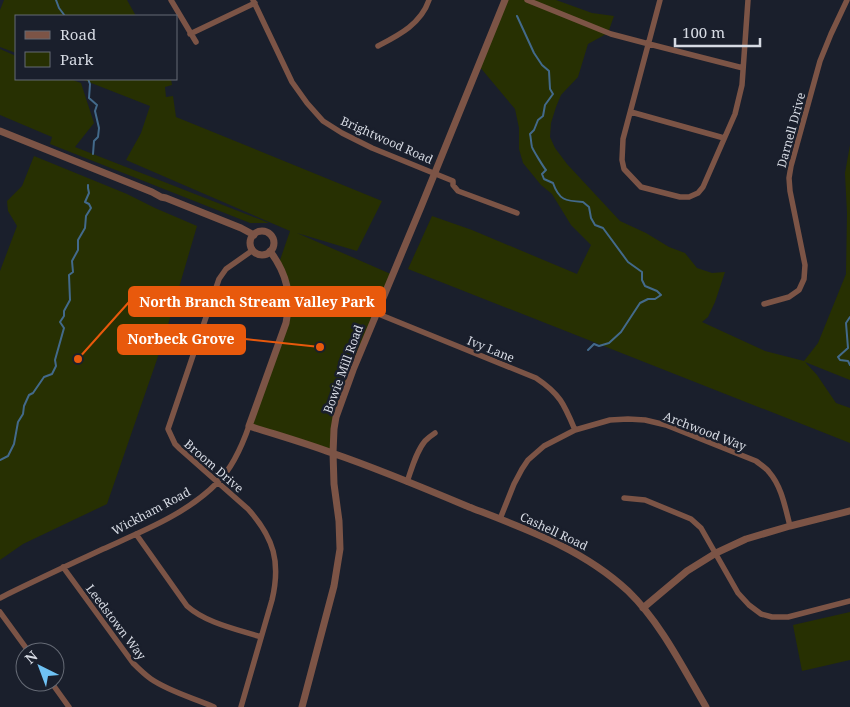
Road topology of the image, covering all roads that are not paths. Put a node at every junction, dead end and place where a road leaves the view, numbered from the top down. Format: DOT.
graph roads {
  1 [pos="171,0"];
  2 [pos="430,0"];
  3 [pos="505,0"];
  4 [pos="527,0"];
  5 [pos="660,0"];
  6 [pos="748,0"];
  7 [pos="847,0"];
  8 [pos="254,1"];
  9 [pos="190,34"];
  10 [pos="196,42"];
  11 [pos="649,44"];
  12 [pos="378,46"];
  13 [pos="743,68"];
  14 [pos="630,112"];
  15 [pos="0,131"];
  16 [pos="724,138"];
  17 [pos="434,173"];
  18 [pos="517,213"];
  19 [pos="254,235"];
  20 [pos="253,250"];
  21 [pos="270,251"];
  22 [pos="764,304"];
  23 [pos="376,313"];
  24 [pos="254,412"];
  25 [pos="250,426"];
  26 [pos="575,430"];
  27 [pos="265,431"];
  28 [pos="435,433"];
  29 [pos="333,453"];
  30 [pos="218,482"];
  31 [pos="407,482"];
  32 [pos="624,498"];
  33 [pos="850,510"];
  34 [pos="500,519"];
  35 [pos="790,526"];
  36 [pos="136,534"];
  37 [pos="716,553"];
  38 [pos="63,567"];
  39 [pos="0,598"];
  40 [pos="850,601"];
  41 [pos="643,608"];
  42 [pos="0,612"];
  43 [pos="261,637"];
  44 [pos="22,642"];
  45 [pos="58,692"];
  46 [pos="69,707"];
  47 [pos="214,707"];
  48 [pos="241,707"];
  49 [pos="302,707"];
  50 [pos="706,707"];
  1 -- 9 [label="street"];
  2 -- 12 [label="street"];
  3 -- 17 [label="street, Bowie Mill Road"];
  4 -- 11 [label="street"];
  5 -- 11 [label="street"];
  6 -- 13 [label="street"];
  7 -- 22 [label="street, Darnell Drive"];
  8 -- 9 [label="street"];
  8 -- 17 [label="street, Brightwood Road"];
  9 -- 10 [label="street"];
  11 -- 13 [label="street"];
  11 -- 14 [label="street"];
  13 -- 16 [label="street"];
  14 -- 16 [label="street"];
  14 -- 16 [label="street"];
  15 -- 19 [label="street"];
  17 -- 18 [label="street, Brightwood Road"];
  17 -- 23 [label="street, Bowie Mill Road"];
  19 -- 20 [label="street"];
  19 -- 21 [label="street"];
  20 -- 21 [label="street"];
  20 -- 30 [label="street, Broom Drive"];
  21 -- 24 [label="street, Wickham Road"];
  23 -- 26 [label="street, Ivy Lane"];
  23 -- 29 [label="street, Bowie Mill Road"];
  24 -- 25 [label="street, Wickham Road"];
  24 -- 27 [label="street"];
  25 -- 27 [label="street, Cashell Road"];
  25 -- 30 [label="street, Wickham Road"];
  26 -- 34 [label="street, Archwood Way"];
  26 -- 35 [label="street, Archwood Way"];
  27 -- 29 [label="street, Cashell Road"];
  28 -- 31 [label="street"];
  29 -- 31 [label="street, Cashell Road"];
  29 -- 49 [label="street, Bowie Mill Road"];
  30 -- 36 [label="street, Wickham Road"];
  30 -- 43 [label="street, Broom Drive"];
  31 -- 34 [label="street, Cashell Road"];
  32 -- 37 [label="street"];
  33 -- 35 [label="street"];
  34 -- 41 [label="street, Cashell Road"];
  35 -- 37 [label="street"];
  36 -- 38 [label="street, Wickham Road"];
  36 -- 43 [label="street"];
  37 -- 40 [label="street"];
  37 -- 41 [label="street"];
  38 -- 39 [label="street, Wickham Road"];
  38 -- 47 [label="street, Leedstown Way"];
  41 -- 50 [label="street, Cashell Road"];
  42 -- 44 [label="street"];
  43 -- 48 [label="street, Broom Drive"];
  45 -- 46 [label="street"];
}
